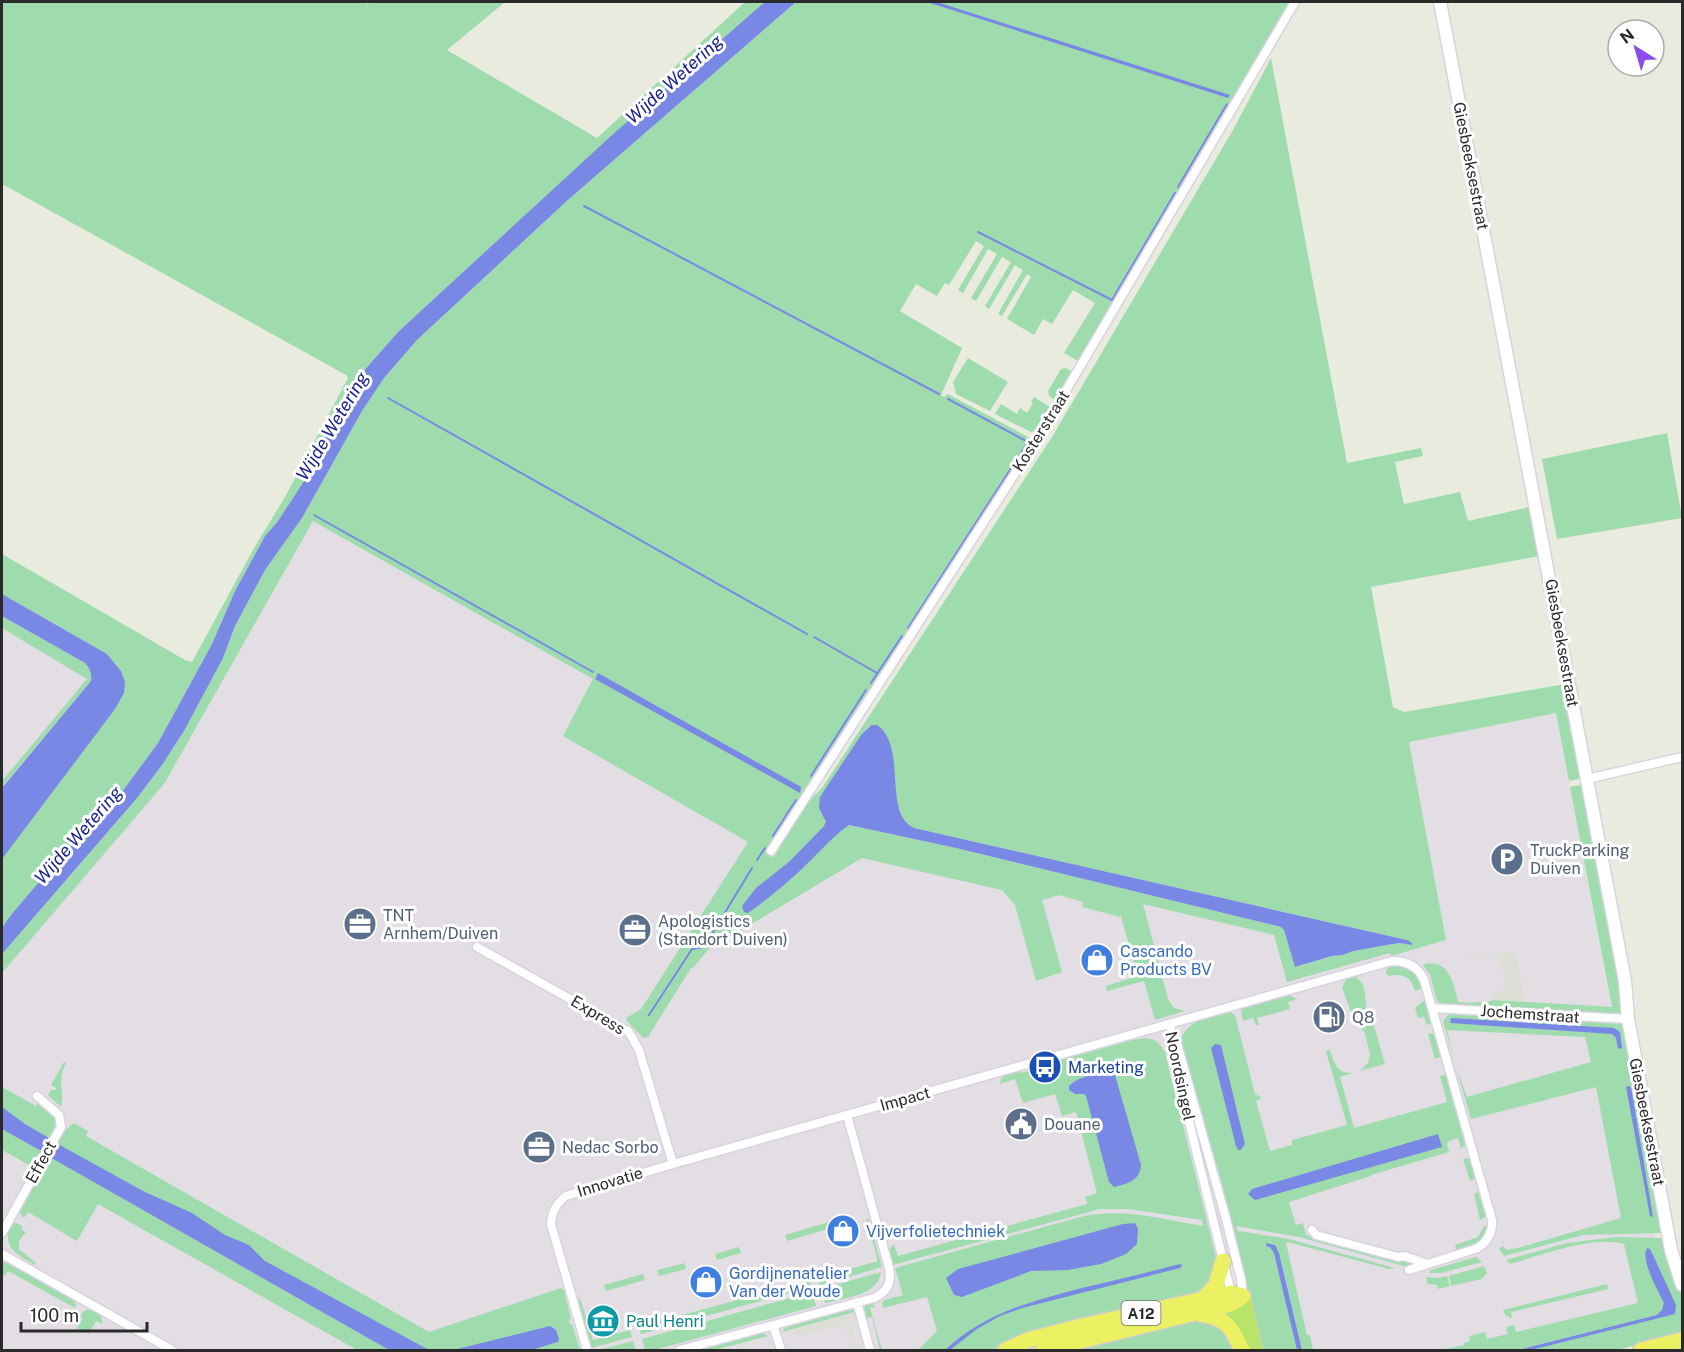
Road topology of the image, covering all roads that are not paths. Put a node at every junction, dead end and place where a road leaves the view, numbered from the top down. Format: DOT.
graph roads {
  1 [pos="1295,2"];
  2 [pos="1440,2"];
  3 [pos="1683,758"];
  4 [pos="1587,779"];
  5 [pos="771,850"];
  6 [pos="477,947"];
  7 [pos="1433,1008"];
  8 [pos="1628,1019"];
  9 [pos="1169,1024"];
  10 [pos="37,1096"];
  11 [pos="847,1115"];
  12 [pos="673,1164"];
  13 [pos="1312,1230"];
  14 [pos="2,1233"];
  15 [pos="2,1254"];
  16 [pos="1223,1261"];
  17 [pos="1428,1264"];
  18 [pos="1408,1270"];
  19 [pos="1683,1285"];
  20 [pos="1234,1293"];
  21 [pos="1203,1299"];
  22 [pos="857,1302"];
  23 [pos="1194,1314"];
  24 [pos="773,1325"];
  25 [pos="1683,1340"];
  26 [pos="172,1350"];
  27 [pos="587,1350"];
  28 [pos="680,1350"];
  29 [pos="781,1350"];
  30 [pos="870,1350"];
  31 [pos="1006,1350"];
  32 [pos="1043,1350"];
  33 [pos="1242,1350"];
  34 [pos="1256,1350"];
  35 [pos="1641,1350"];
  1 -- 5 [label="street, Kosterstraat"];
  2 -- 4 [label="street, Giesbeeksestraat"];
  3 -- 4 [label="street"];
  4 -- 8 [label="street, Giesbeeksestraat"];
  6 -- 12 [label="street, Express"];
  7 -- 8 [label="street, Jochemstraat"];
  7 -- 9 [label="street"];
  7 -- 17 [label="street"];
  8 -- 19 [label="street, Giesbeeksestraat"];
  9 -- 11 [label="street, Impact"];
  9 -- 16 [label="street, Noordsingel"];
  9 -- 20 [label="street, Noordsingel"];
  10 -- 14 [label="street, Effect"];
  11 -- 12 [label="street, Innovatie"];
  11 -- 22 [label="street"];
  12 -- 27 [label="street, Innovatie"];
  13 -- 17 [label="street"];
  15 -- 26 [label="street"];
  16 -- 20 [label="street, Noordsingel"];
  16 -- 21 [label="highway"];
  17 -- 18 [label="street"];
  20 -- 21 [label="highway, A12"];
  20 -- 23 [label="highway, A12"];
  20 -- 33 [label="main road, Noordsingel"];
  20 -- 34 [label="main road, Noordsingel"];
  21 -- 31 [label="highway, A12"];
  22 -- 24 [label="street"];
  22 -- 30 [label="street"];
  23 -- 32 [label="highway, A12"];
  23 -- 33 [label="highway, A12"];
  24 -- 28 [label="street"];
  24 -- 29 [label="street"];
  25 -- 35 [label="highway"];
}
